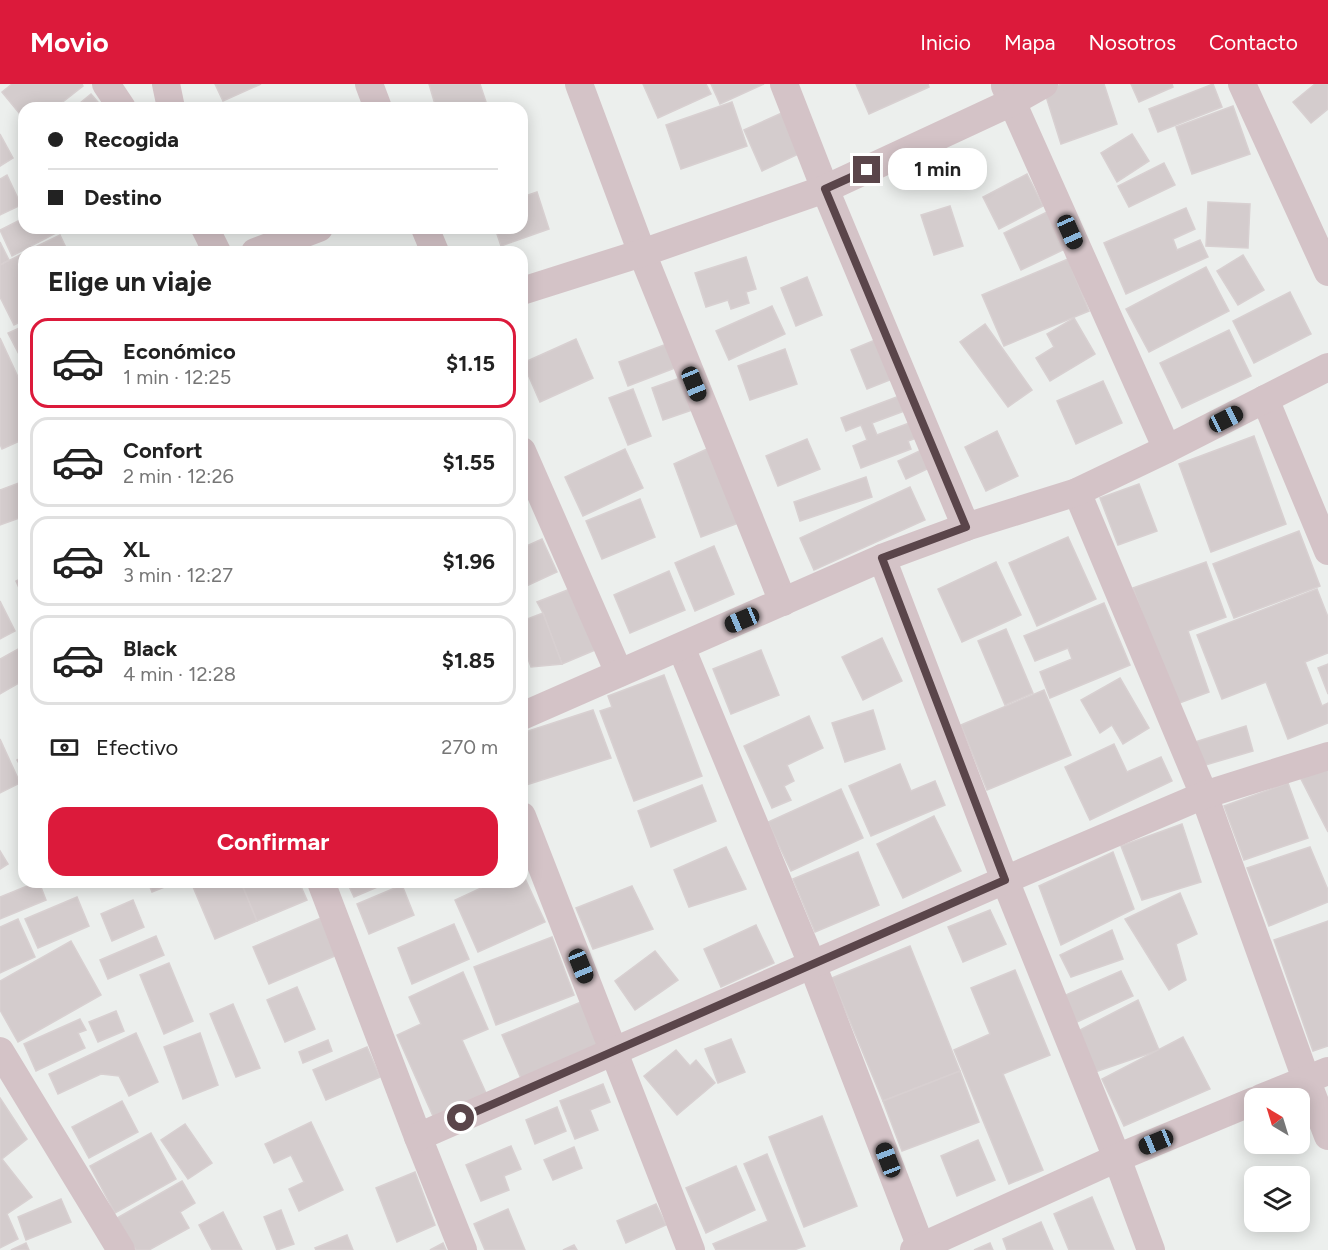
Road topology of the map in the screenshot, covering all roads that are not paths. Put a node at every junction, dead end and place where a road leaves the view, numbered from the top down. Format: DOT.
graph roads {
  1 [pos="106,84"];
  2 [pos="166,84"];
  3 [pos="369,84"];
  4 [pos="579,84"];
  5 [pos="783,84"];
  6 [pos="1044,84"];
  7 [pos="1242,84"];
  8 [pos="1008,93"];
  9 [pos="118,102"];
  10 [pos="170,102"];
  11 [pos="376,102"];
  12 [pos="825,189"];
  13 [pos="303,234"];
  14 [pos="271,246"];
  15 [pos="642,253"];
  16 [pos="1328,272"];
  17 [pos="528,289"];
  18 [pos="1328,367"];
  19 [pos="1265,399"];
  20 [pos="1167,449"];
  21 [pos="528,465"];
  22 [pos="1077,492"];
  23 [pos="966,527"];
  24 [pos="1328,551"];
  25 [pos="882,558"];
  26 [pos="783,602"];
  27 [pos="681,647"];
  28 [pos="618,674"];
  29 [pos="528,713"];
  30 [pos="1328,756"];
  31 [pos="1204,795"];
  32 [pos="528,831"];
  33 [pos="1005,880"];
  34 [pos="323,888"];
  35 [pos="812,964"];
  36 [pos="0,1051"];
  37 [pos="614,1051"];
  38 [pos="1317,1075"];
  39 [pos="1285,1088"];
  40 [pos="1244,1105"];
  41 [pos="1328,1136"];
  42 [pos="418,1137"];
  43 [pos="1117,1158"];
  44 [pos="919,1249"];
  45 [pos="121,1250"];
  46 [pos="463,1250"];
  47 [pos="691,1250"];
  48 [pos="1151,1250"];
  1 -- 9 [label="street"];
  2 -- 10 [label="street"];
  3 -- 11 [label="street"];
  4 -- 15 [label="street"];
  5 -- 12 [label="street"];
  6 -- 8 [label="street"];
  7 -- 16 [label="street"];
  8 -- 12 [label="street"];
  8 -- 20 [label="street"];
  12 -- 15 [label="street"];
  12 -- 23 [label="street"];
  13 -- 14 [label="street"];
  15 -- 17 [label="street"];
  15 -- 26 [label="street"];
  18 -- 19 [label="street"];
  19 -- 20 [label="street"];
  19 -- 24 [label="street"];
  20 -- 22 [label="street"];
  21 -- 28 [label="street"];
  22 -- 23 [label="street"];
  22 -- 31 [label="street"];
  23 -- 25 [label="street"];
  25 -- 26 [label="street"];
  25 -- 33 [label="street"];
  26 -- 27 [label="street"];
  27 -- 28 [label="street"];
  27 -- 35 [label="street"];
  28 -- 29 [label="street"];
  30 -- 31 [label="street"];
  31 -- 33 [label="street"];
  31 -- 38 [label="street"];
  32 -- 37 [label="street"];
  33 -- 35 [label="street"];
  33 -- 43 [label="street"];
  34 -- 42 [label="street"];
  35 -- 37 [label="street"];
  35 -- 44 [label="street"];
  36 -- 45 [label="street"];
  37 -- 42 [label="street"];
  37 -- 47 [label="street"];
  38 -- 39 [label="street"];
  38 -- 41 [label="street"];
  40 -- 43 [label="street"];
  42 -- 46 [label="street"];
  43 -- 44 [label="street"];
  43 -- 48 [label="street"];
}
